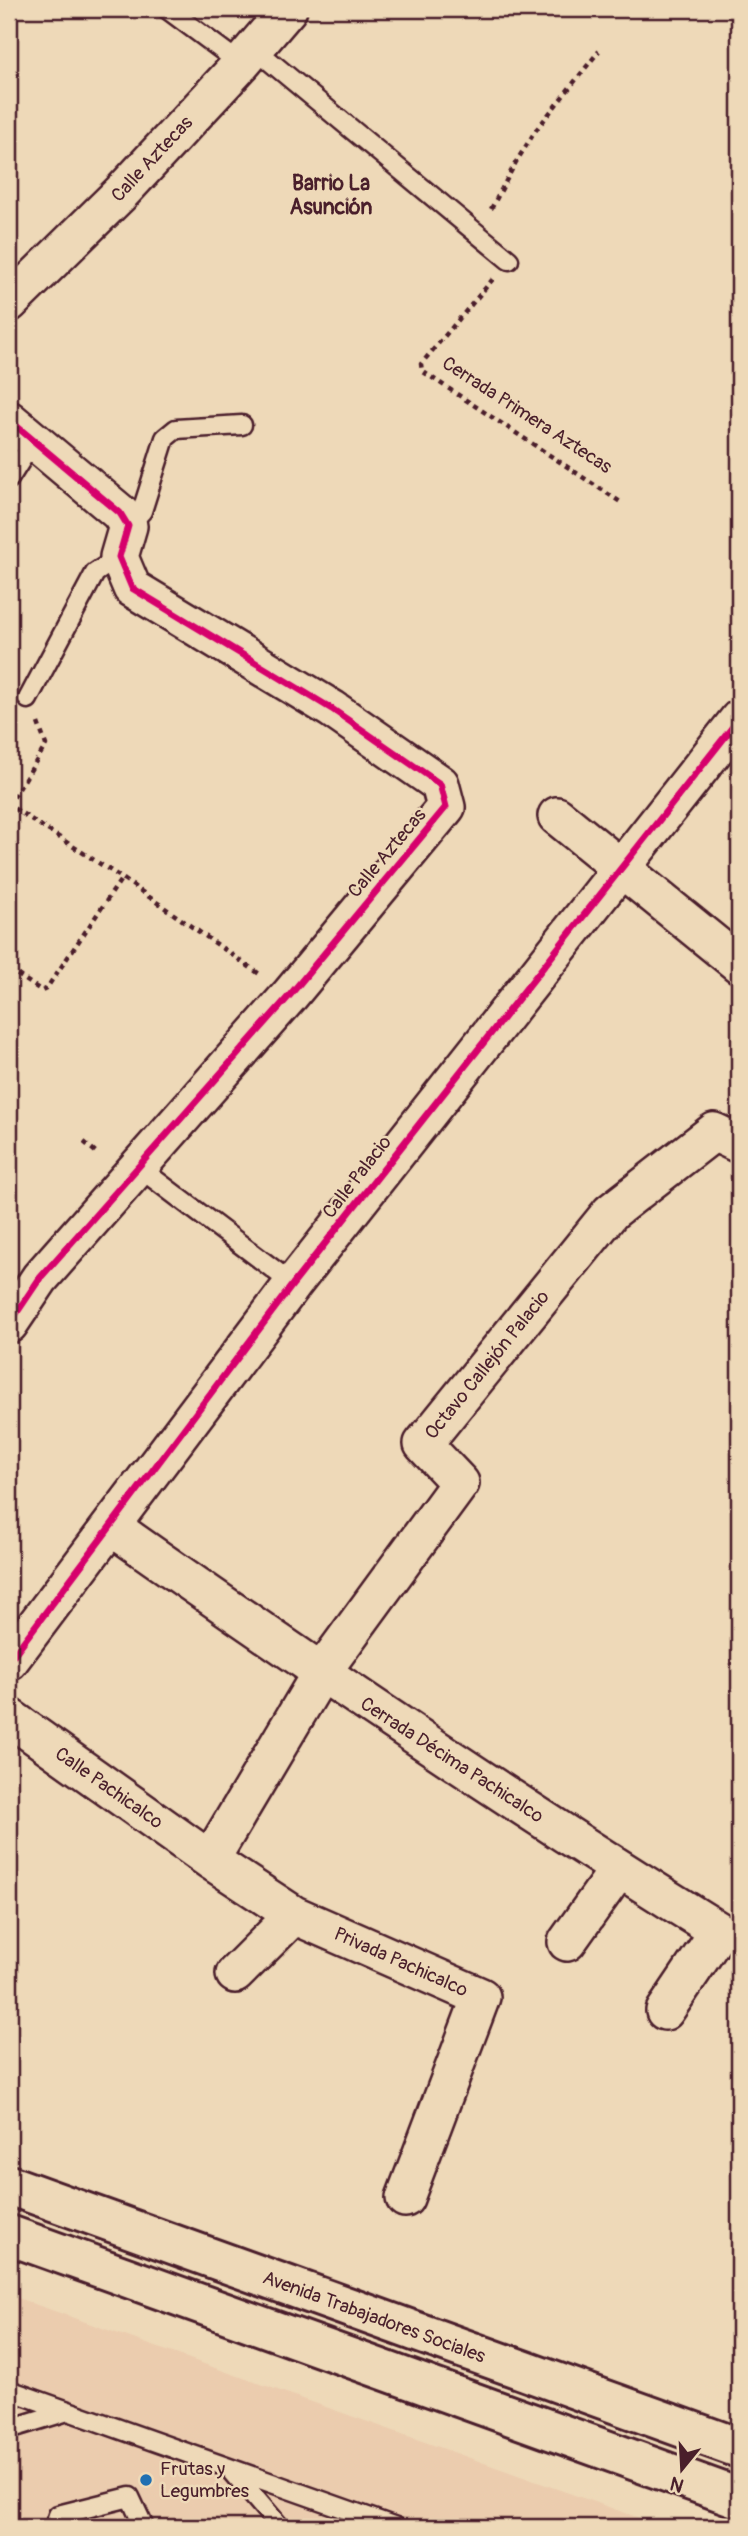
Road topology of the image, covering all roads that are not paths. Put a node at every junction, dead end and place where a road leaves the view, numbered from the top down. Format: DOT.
graph roads {
  1 [pos="167,9"];
  2 [pos="288,9"];
  3 [pos="248,56"];
  4 [pos="509,260"];
  5 [pos="10,299"];
  6 [pos="242,425"];
  7 [pos="21,430"];
  8 [pos="9,480"];
  9 [pos="123,541"];
  10 [pos="29,699"];
  11 [pos="739,719"];
  12 [pos="557,816"];
  13 [pos="620,868"];
  14 [pos="739,964"];
  15 [pos="739,1144"];
  16 [pos="137,1166"];
  17 [pos="293,1284"];
  18 [pos="9,1324"];
  19 [pos="112,1527"];
  20 [pos="9,1661"];
  21 [pos="321,1673"];
  22 [pos="9,1717"];
  23 [pos="209,1860"];
  24 [pos="619,1869"];
  25 [pos="294,1915"];
  26 [pos="567,1942"];
  27 [pos="235,1974"];
  28 [pos="666,2011"];
  29 [pos="9,2185"];
  30 [pos="405,2198"];
  31 [pos="9,2235"];
  32 [pos="9,2390"];
  33 [pos="68,2411"];
  34 [pos="9,2429"];
  35 [pos="739,2448"];
  36 [pos="230,2469"];
  37 [pos="739,2498"];
  38 [pos="54,2527"];
  39 [pos="144,2527"];
  40 [pos="280,2527"];
  41 [pos="396,2527"];
  1 -- 3 [label="lane"];
  2 -- 3 [label="street, Calle Aztecas"];
  3 -- 4 [label="lane"];
  3 -- 5 [label="street, Calle Aztecas"];
  6 -- 9 [label="lane"];
  7 -- 8 [label="lane"];
  7 -- 9 [label="street, Calle Aztecas"];
  9 -- 10 [label="lane"];
  9 -- 16 [label="street, Calle Aztecas"];
  11 -- 13 [label="street, Calle Palacio"];
  12 -- 13 [label="street"];
  13 -- 14 [label="street"];
  13 -- 17 [label="street, Calle Palacio"];
  15 -- 21 [label="street, Octavo Callejón Palacio"];
  16 -- 17 [label="lane"];
  16 -- 18 [label="street, Calle Aztecas"];
  17 -- 19 [label="street, Calle Palacio"];
  19 -- 20 [label="street, Calle Palacio"];
  19 -- 21 [label="street, Cerrada Décima Pachicalco"];
  21 -- 23 [label="street, Octavo Callejón Palacio"];
  21 -- 24 [label="street, Cerrada Décima Pachicalco"];
  22 -- 23 [label="street, Calle Pachicalco"];
  23 -- 25 [label="street, Privada Pachicalco"];
  24 -- 26 [label="street"];
  24 -- 28 [label="street, Cerrada Décima Pachicalco"];
  25 -- 27 [label="street"];
  25 -- 30 [label="street, Privada Pachicalco"];
  29 -- 35 [label="main road, Avenida Trabajadores Sociales"];
  31 -- 37 [label="main road"];
  32 -- 33 [label="lane"];
  33 -- 34 [label="lane"];
  33 -- 36 [label="lane"];
  36 -- 40 [label="lane"];
  36 -- 41 [label="lane"];
  38 -- 39 [label="lane"];
}
